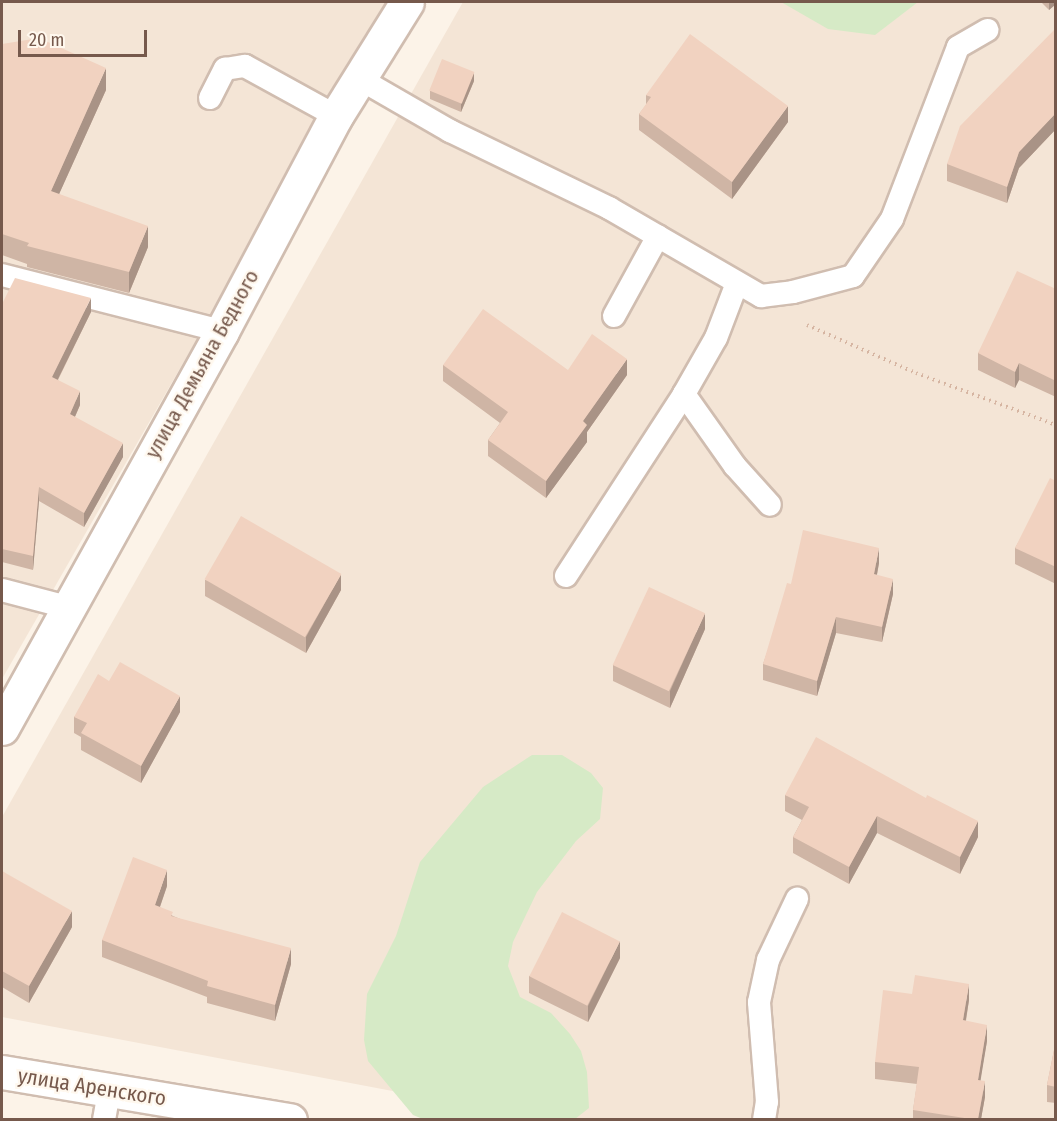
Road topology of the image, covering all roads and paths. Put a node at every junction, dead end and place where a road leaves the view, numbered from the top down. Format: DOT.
graph roads {
  1 [pos="407,2"];
  2 [pos="988,30"];
  3 [pos="360,79"];
  4 [pos="210,98"];
  5 [pos="336,116"];
  6 [pos="658,236"];
  7 [pos="2,275"];
  8 [pos="737,283"];
  9 [pos="761,296"];
  10 [pos="614,316"];
  11 [pos="222,331"];
  12 [pos="684,394"];
  13 [pos="1056,425"];
  14 [pos="770,505"];
  15 [pos="566,576"];
  16 [pos="2,590"];
  17 [pos="67,607"];
  18 [pos="2,728"];
  19 [pos="797,899"];
  20 [pos="2,1072"];
  21 [pos="106,1105"];
  22 [pos="290,1119"];
  23 [pos="764,1119"];
  1 -- 3 [label="street, улица Демьяна Бедного"];
  2 -- 9 [label="lane"];
  3 -- 5 [label="street, улица Демьяна Бедного"];
  3 -- 6 [label="lane"];
  4 -- 5 [label="lane"];
  5 -- 11 [label="street, улица Демьяна Бедного"];
  6 -- 8 [label="lane"];
  6 -- 10 [label="lane"];
  7 -- 11 [label="lane"];
  8 -- 9 [label="lane"];
  8 -- 12 [label="lane"];
  9 -- 13 [label="path"];
  11 -- 17 [label="street, улица Демьяна Бедного"];
  12 -- 14 [label="lane"];
  12 -- 15 [label="lane"];
  16 -- 17 [label="lane"];
  17 -- 18 [label="street, улица Демьяна Бедного"];
  19 -- 23 [label="lane"];
  20 -- 21 [label="street, улица Аренского"];
  21 -- 22 [label="street, улица Аренского"];
}
